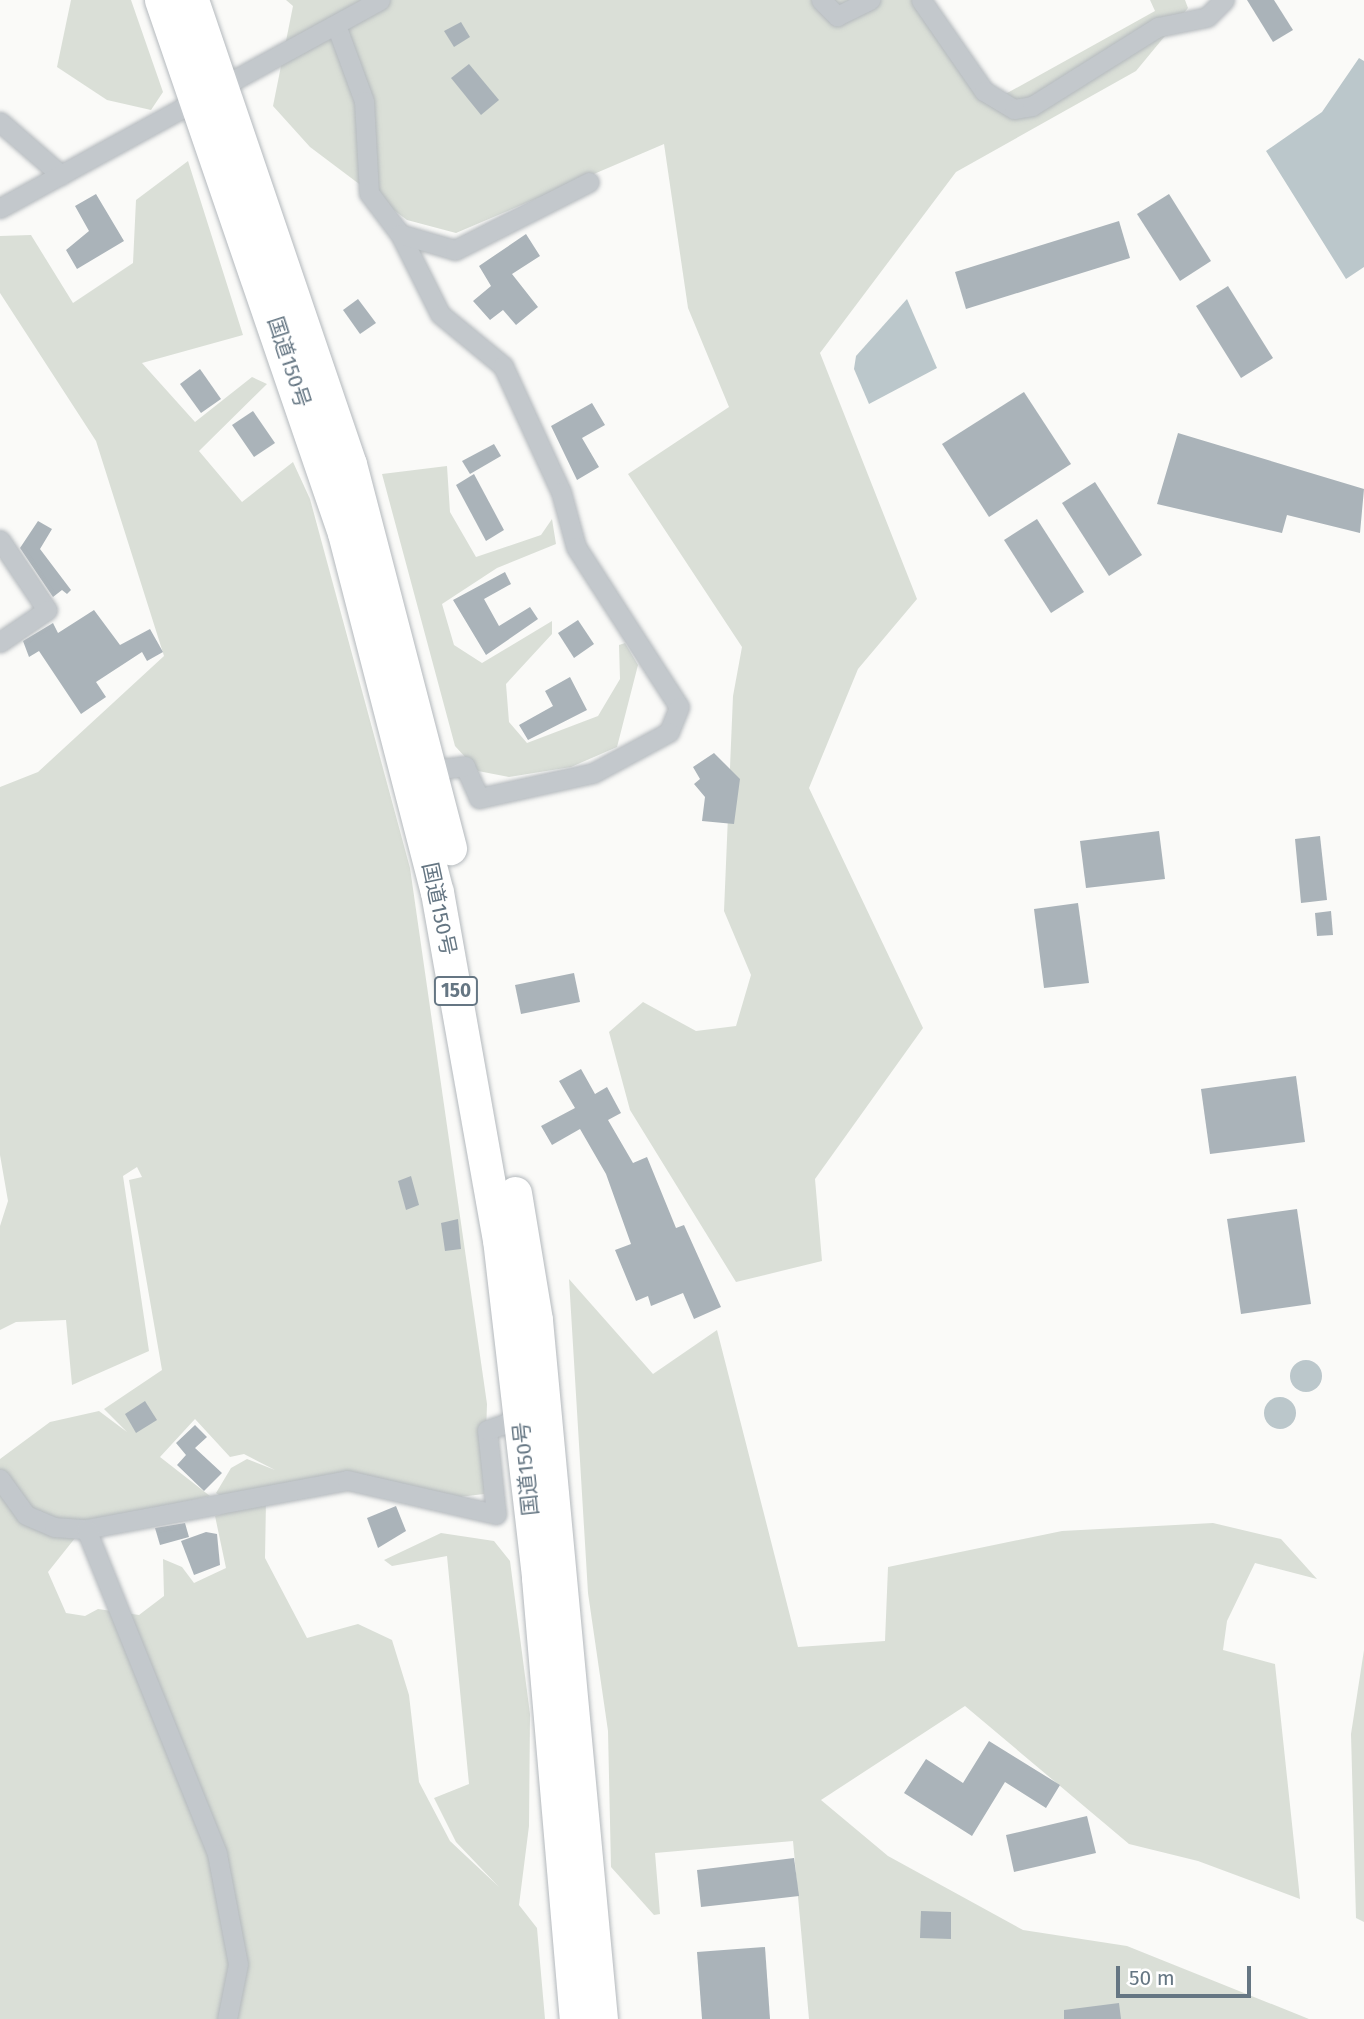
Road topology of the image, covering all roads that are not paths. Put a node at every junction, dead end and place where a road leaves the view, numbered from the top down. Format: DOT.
graph roads {
  1 [pos="380,0"];
  2 [pos="821,0"];
  3 [pos="870,0"];
  4 [pos="921,0"];
  5 [pos="1224,0"];
  6 [pos="164,2"];
  7 [pos="336,25"];
  8 [pos="212,93"];
  9 [pos="0,122"];
  10 [pos="61,175"];
  11 [pos="589,182"];
  12 [pos="0,208"];
  13 [pos="400,234"];
  14 [pos="0,540"];
  15 [pos="0,642"];
  16 [pos="432,770"];
  17 [pos="521,1418"];
  18 [pos="0,1479"];
  19 [pos="86,1529"];
  20 [pos="227,2019"];
  21 [pos="576,2019"];
  22 [pos="601,2019"];
  1 -- 7 [label="street"];
  2 -- 3 [label="street"];
  4 -- 5 [label="street"];
  6 -- 8 [label="highway, 国道150号 / 150"];
  7 -- 8 [label="street"];
  7 -- 13 [label="street"];
  8 -- 10 [label="street"];
  8 -- 16 [label="highway, 国道150号 / 150"];
  8 -- 17 [label="highway, 国道150号 / 150"];
  9 -- 10 [label="street"];
  10 -- 12 [label="street"];
  11 -- 13 [label="street"];
  13 -- 16 [label="street"];
  14 -- 15 [label="street"];
  16 -- 22 [label="highway, 国道150号 / 150"];
  17 -- 19 [label="street"];
  17 -- 21 [label="highway, 国道150号 / 150"];
  18 -- 19 [label="street"];
  19 -- 20 [label="street"];
}
